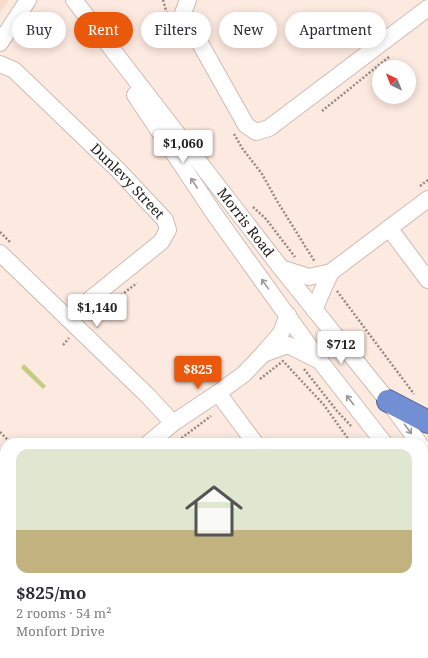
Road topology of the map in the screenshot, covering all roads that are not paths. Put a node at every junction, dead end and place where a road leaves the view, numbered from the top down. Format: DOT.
graph roads {
  1 [pos="28,0"];
  2 [pos="73,0"];
  3 [pos="188,0"];
  4 [pos="428,8"];
  5 [pos="0,43"];
  6 [pos="0,64"];
  7 [pos="428,199"];
  8 [pos="389,228"];
  9 [pos="0,253"];
  10 [pos="281,268"];
  11 [pos="331,272"];
  12 [pos="428,280"];
  13 [pos="314,310"];
  14 [pos="288,315"];
  15 [pos="67,318"];
  16 [pos="263,354"];
  17 [pos="320,361"];
  18 [pos="222,399"];
  19 [pos="388,401"];
  20 [pos="428,422"];
  21 [pos="173,423"];
  22 [pos="154,438"];
  23 [pos="251,438"];
  24 [pos="380,438"];
  25 [pos="415,438"];
  1 -- 5 [label="street"];
  2 -- 10 [label="street, Morris Road"];
  14 -- 2 [label="street, Morris Road, one-way"];
  3 -- 4 [label="street"];
  6 -- 15 [label="street, Dunlevy Street"];
  7 -- 8 [label="street"];
  8 -- 11 [label="street"];
  8 -- 12 [label="street"];
  9 -- 15 [label="street"];
  10 -- 11 [label="street"];
  10 -- 13 [label="street, Morris Road"];
  11 -- 13 [label="street"];
  13 -- 19 [label="street, Morris Road"];
  14 -- 16 [label="street"];
  14 -- 17 [label="street, Morris Road"];
  15 -- 21 [label="street"];
  16 -- 17 [label="street"];
  16 -- 18 [label="street"];
  24 -- 17 [label="street, Morris Road, one-way"];
  18 -- 21 [label="street"];
  18 -- 23 [label="street"];
  19 -- 20 [label="highway"];
  19 -- 25 [label="street, Morris Road, one-way"];
  21 -- 22 [label="street"];
}
